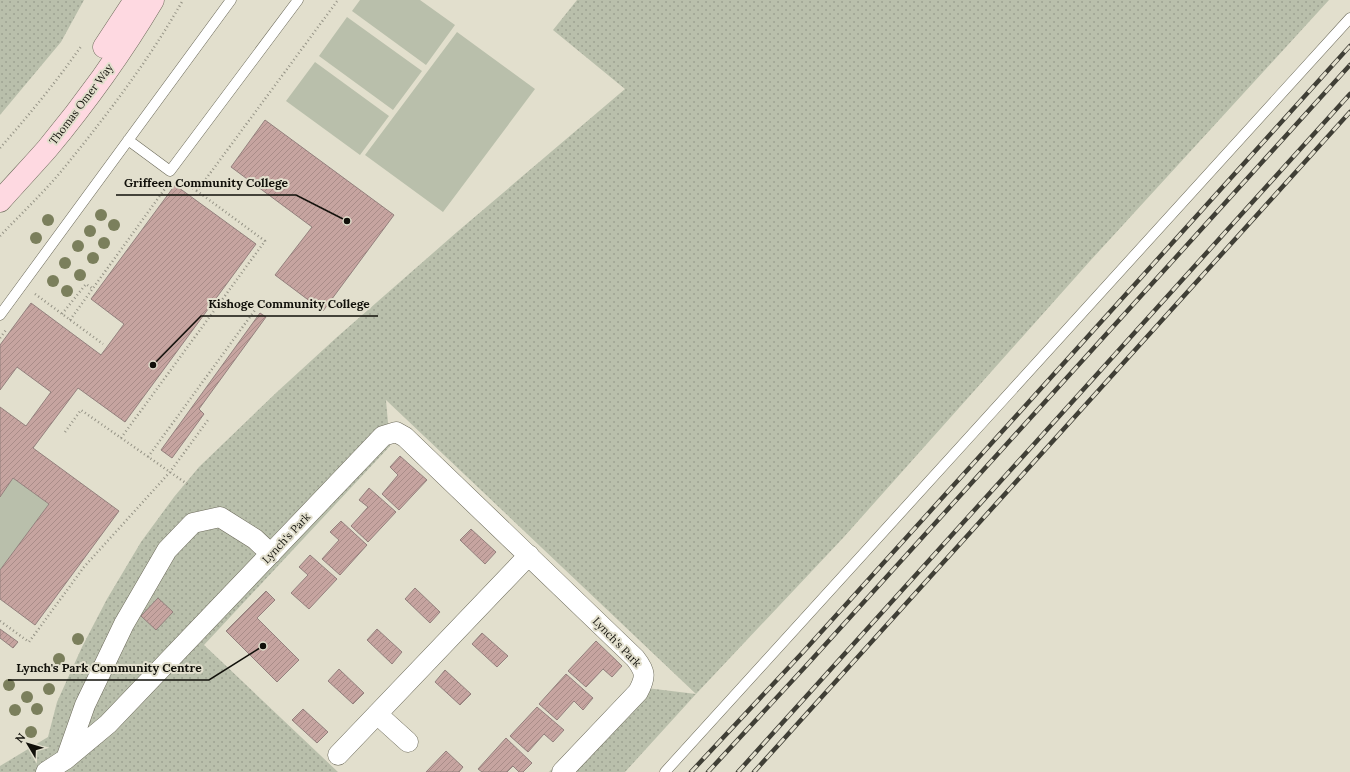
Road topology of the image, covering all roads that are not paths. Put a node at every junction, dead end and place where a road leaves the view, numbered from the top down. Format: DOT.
graph roads {
  1 [pos="135,0"];
  2 [pos="153,0"];
  3 [pos="231,0"];
  4 [pos="298,0"];
  5 [pos="1350,18"];
  6 [pos="128,140"];
  7 [pos="0,178"];
  8 [pos="0,201"];
  9 [pos="0,315"];
  10 [pos="271,554"];
  11 [pos="529,555"];
  12 [pos="377,714"];
  13 [pos="408,742"];
  14 [pos="338,755"];
  15 [pos="66,759"];
  16 [pos="46,772"];
  17 [pos="562,772"];
  18 [pos="665,772"];
  1 -- 7 [label="street, Thomas Omer Way"];
  2 -- 8 [label="street, Thomas Omer Way"];
  3 -- 6 [label="lane"];
  4 -- 6 [label="lane"];
  5 -- 18 [label="lane"];
  6 -- 9 [label="lane"];
  10 -- 11 [label="street, Lynch's Park"];
  10 -- 15 [label="street, Lynch's Park"];
  10 -- 15 [label="street"];
  11 -- 12 [label="street"];
  11 -- 17 [label="street, Lynch's Park"];
  12 -- 13 [label="street"];
  12 -- 14 [label="street"];
  15 -- 16 [label="street, Lynch's Park"];
}
